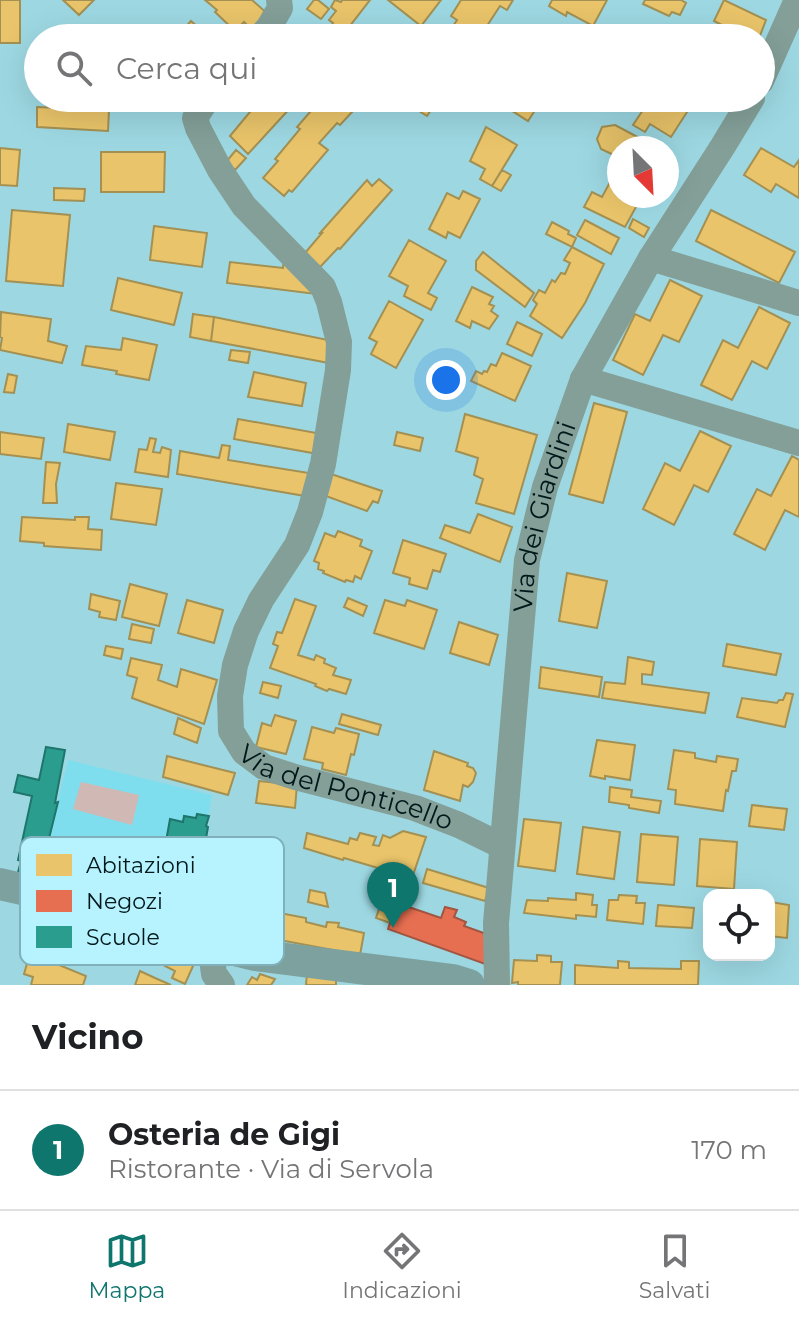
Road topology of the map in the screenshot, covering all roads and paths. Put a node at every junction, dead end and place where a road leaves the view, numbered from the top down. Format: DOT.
graph roads {
  1 [pos="279,0"];
  2 [pos="797,0"];
  3 [pos="271,24"];
  4 [pos="775,50"];
  5 [pos="199,112"];
  6 [pos="744,112"];
  7 [pos="651,258"];
  8 [pos="799,303"];
  9 [pos="583,379"];
  10 [pos="799,443"];
  11 [pos="502,846"];
  12 [pos="0,884"];
  13 [pos="20,889"];
  14 [pos="284,959"];
  15 [pos="213,965"];
  16 [pos="222,985"];
  17 [pos="469,985"];
  18 [pos="497,985"];
  1 -- 3 [label="street"];
  2 -- 4 [label="street"];
  5 -- 11 [label="street, Via del Ponticello"];
  6 -- 7 [label="street, Via dei Giardini"];
  7 -- 8 [label="street"];
  7 -- 9 [label="street, Via dei Giardini"];
  9 -- 10 [label="street"];
  9 -- 11 [label="street, Via dei Giardini"];
  11 -- 18 [label="street, Via dei Giardini"];
  12 -- 13 [label="main road"];
  14 -- 17 [label="main road"];
  15 -- 16 [label="street"];
}
